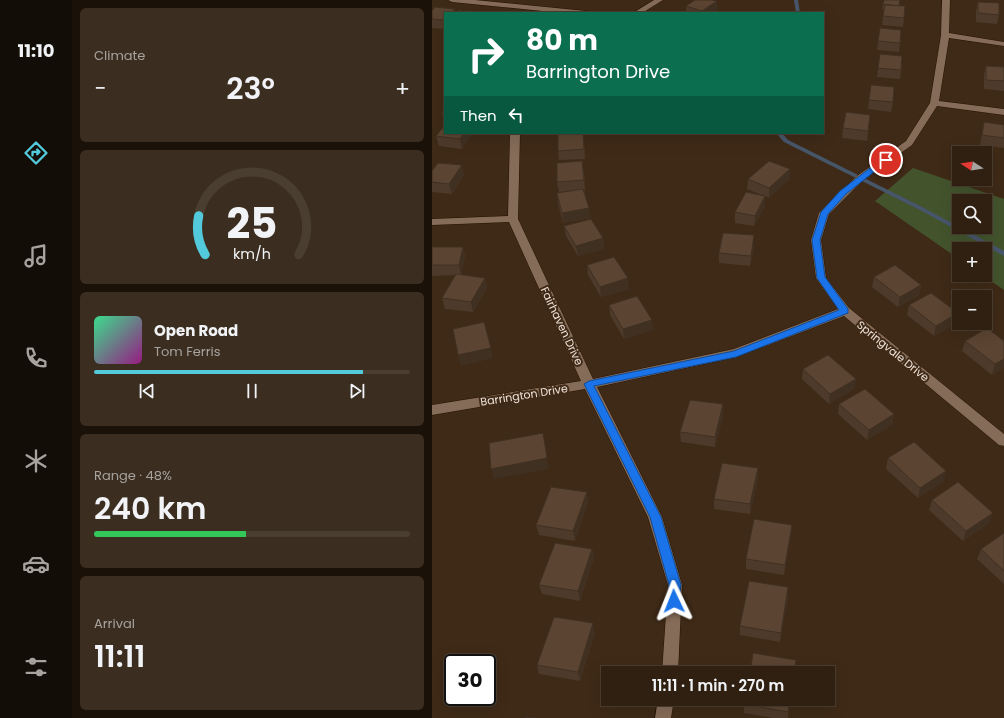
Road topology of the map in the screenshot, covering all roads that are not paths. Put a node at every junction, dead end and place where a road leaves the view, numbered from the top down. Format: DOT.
graph roads {
  1 [pos="452,0"];
  2 [pos="659,0"];
  3 [pos="946,0"];
  4 [pos="576,12"];
  5 [pos="639,12"];
  6 [pos="945,35"];
  7 [pos="1004,44"];
  8 [pos="934,103"];
  9 [pos="1004,112"];
  10 [pos="515,134"];
  11 [pos="513,219"];
  12 [pos="432,222"];
  13 [pos="845,311"];
  14 [pos="589,384"];
  15 [pos="432,410"];
  16 [pos="1004,441"];
  17 [pos="670,666"];
  18 [pos="665,706"];
  19 [pos="663,718"];
  1 -- 4 [label="street"];
  2 -- 5 [label="street"];
  3 -- 6 [label="street, Springvale Drive"];
  6 -- 7 [label="street"];
  6 -- 8 [label="street, Springvale Drive"];
  8 -- 9 [label="street"];
  8 -- 13 [label="street, Springvale Drive"];
  10 -- 11 [label="street, Fairhaven Drive"];
  11 -- 12 [label="street"];
  11 -- 14 [label="street, Fairhaven Drive"];
  13 -- 14 [label="street, Barrington Drive"];
  13 -- 16 [label="street, Springvale Drive"];
  14 -- 15 [label="street, Barrington Drive"];
  14 -- 17 [label="street, Fairhaven Drive"];
  18 -- 19 [label="street"];
}
